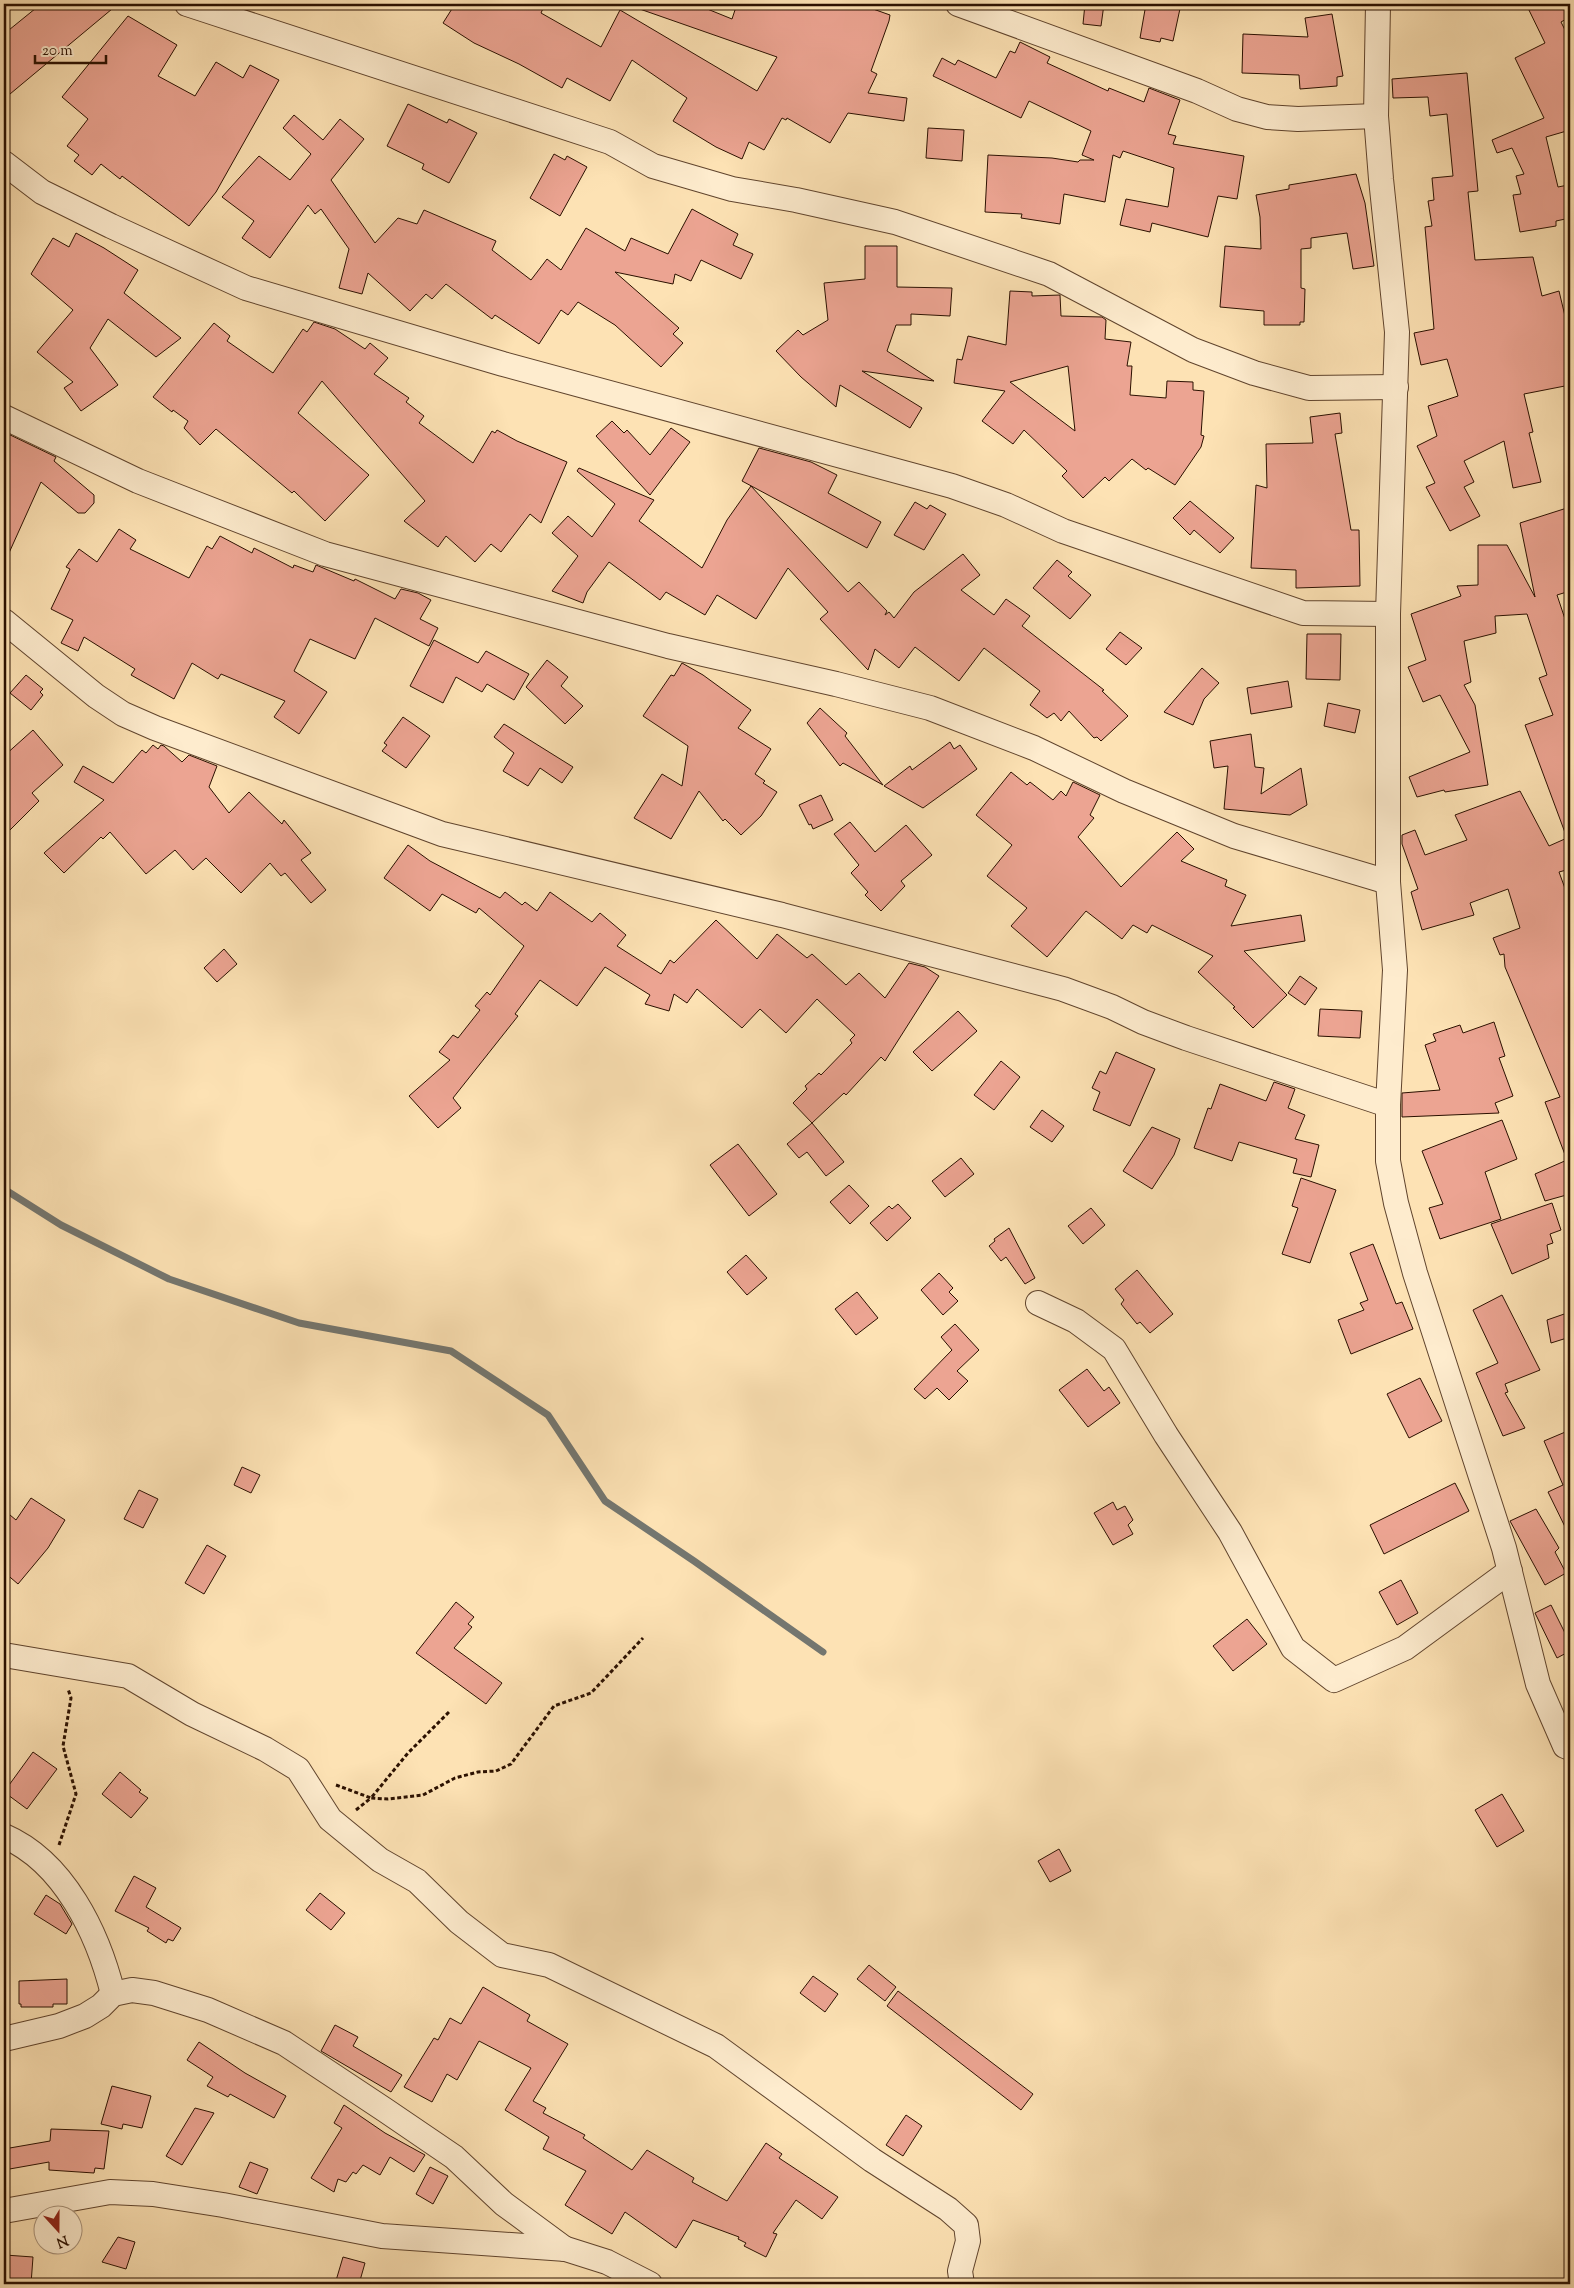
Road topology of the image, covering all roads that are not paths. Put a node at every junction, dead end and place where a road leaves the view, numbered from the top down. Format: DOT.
graph roads {
  1 [pos="187,4"];
  2 [pos="958,4"];
  3 [pos="1378,4"];
  4 [pos="1376,116"];
  5 [pos="4,163"];
  6 [pos="1396,387"];
  7 [pos="4,417"];
  8 [pos="1388,614"];
  9 [pos="4,621"];
  10 [pos="1388,882"];
  11 [pos="1388,1105"];
  12 [pos="1038,1302"];
  13 [pos="1510,1571"];
  14 [pos="4,1655"];
  15 [pos="1570,1748"];
  16 [pos="4,1836"];
  17 [pos="113,1994"];
  18 [pos="4,2039"];
  19 [pos="4,2212"];
  20 [pos="566,2249"];
  21 [pos="650,2284"];
  22 [pos="962,2284"];
  1 -- 6 [label="street"];
  2 -- 4 [label="street"];
  3 -- 4 [label="street"];
  4 -- 6 [label="street"];
  5 -- 8 [label="street"];
  6 -- 8 [label="street"];
  7 -- 10 [label="street"];
  8 -- 10 [label="street"];
  9 -- 11 [label="street"];
  10 -- 11 [label="street"];
  11 -- 13 [label="street"];
  12 -- 13 [label="street"];
  13 -- 15 [label="street"];
  14 -- 22 [label="street"];
  16 -- 17 [label="street"];
  17 -- 18 [label="street"];
  17 -- 20 [label="street"];
  19 -- 20 [label="street"];
  20 -- 21 [label="street"];
}
